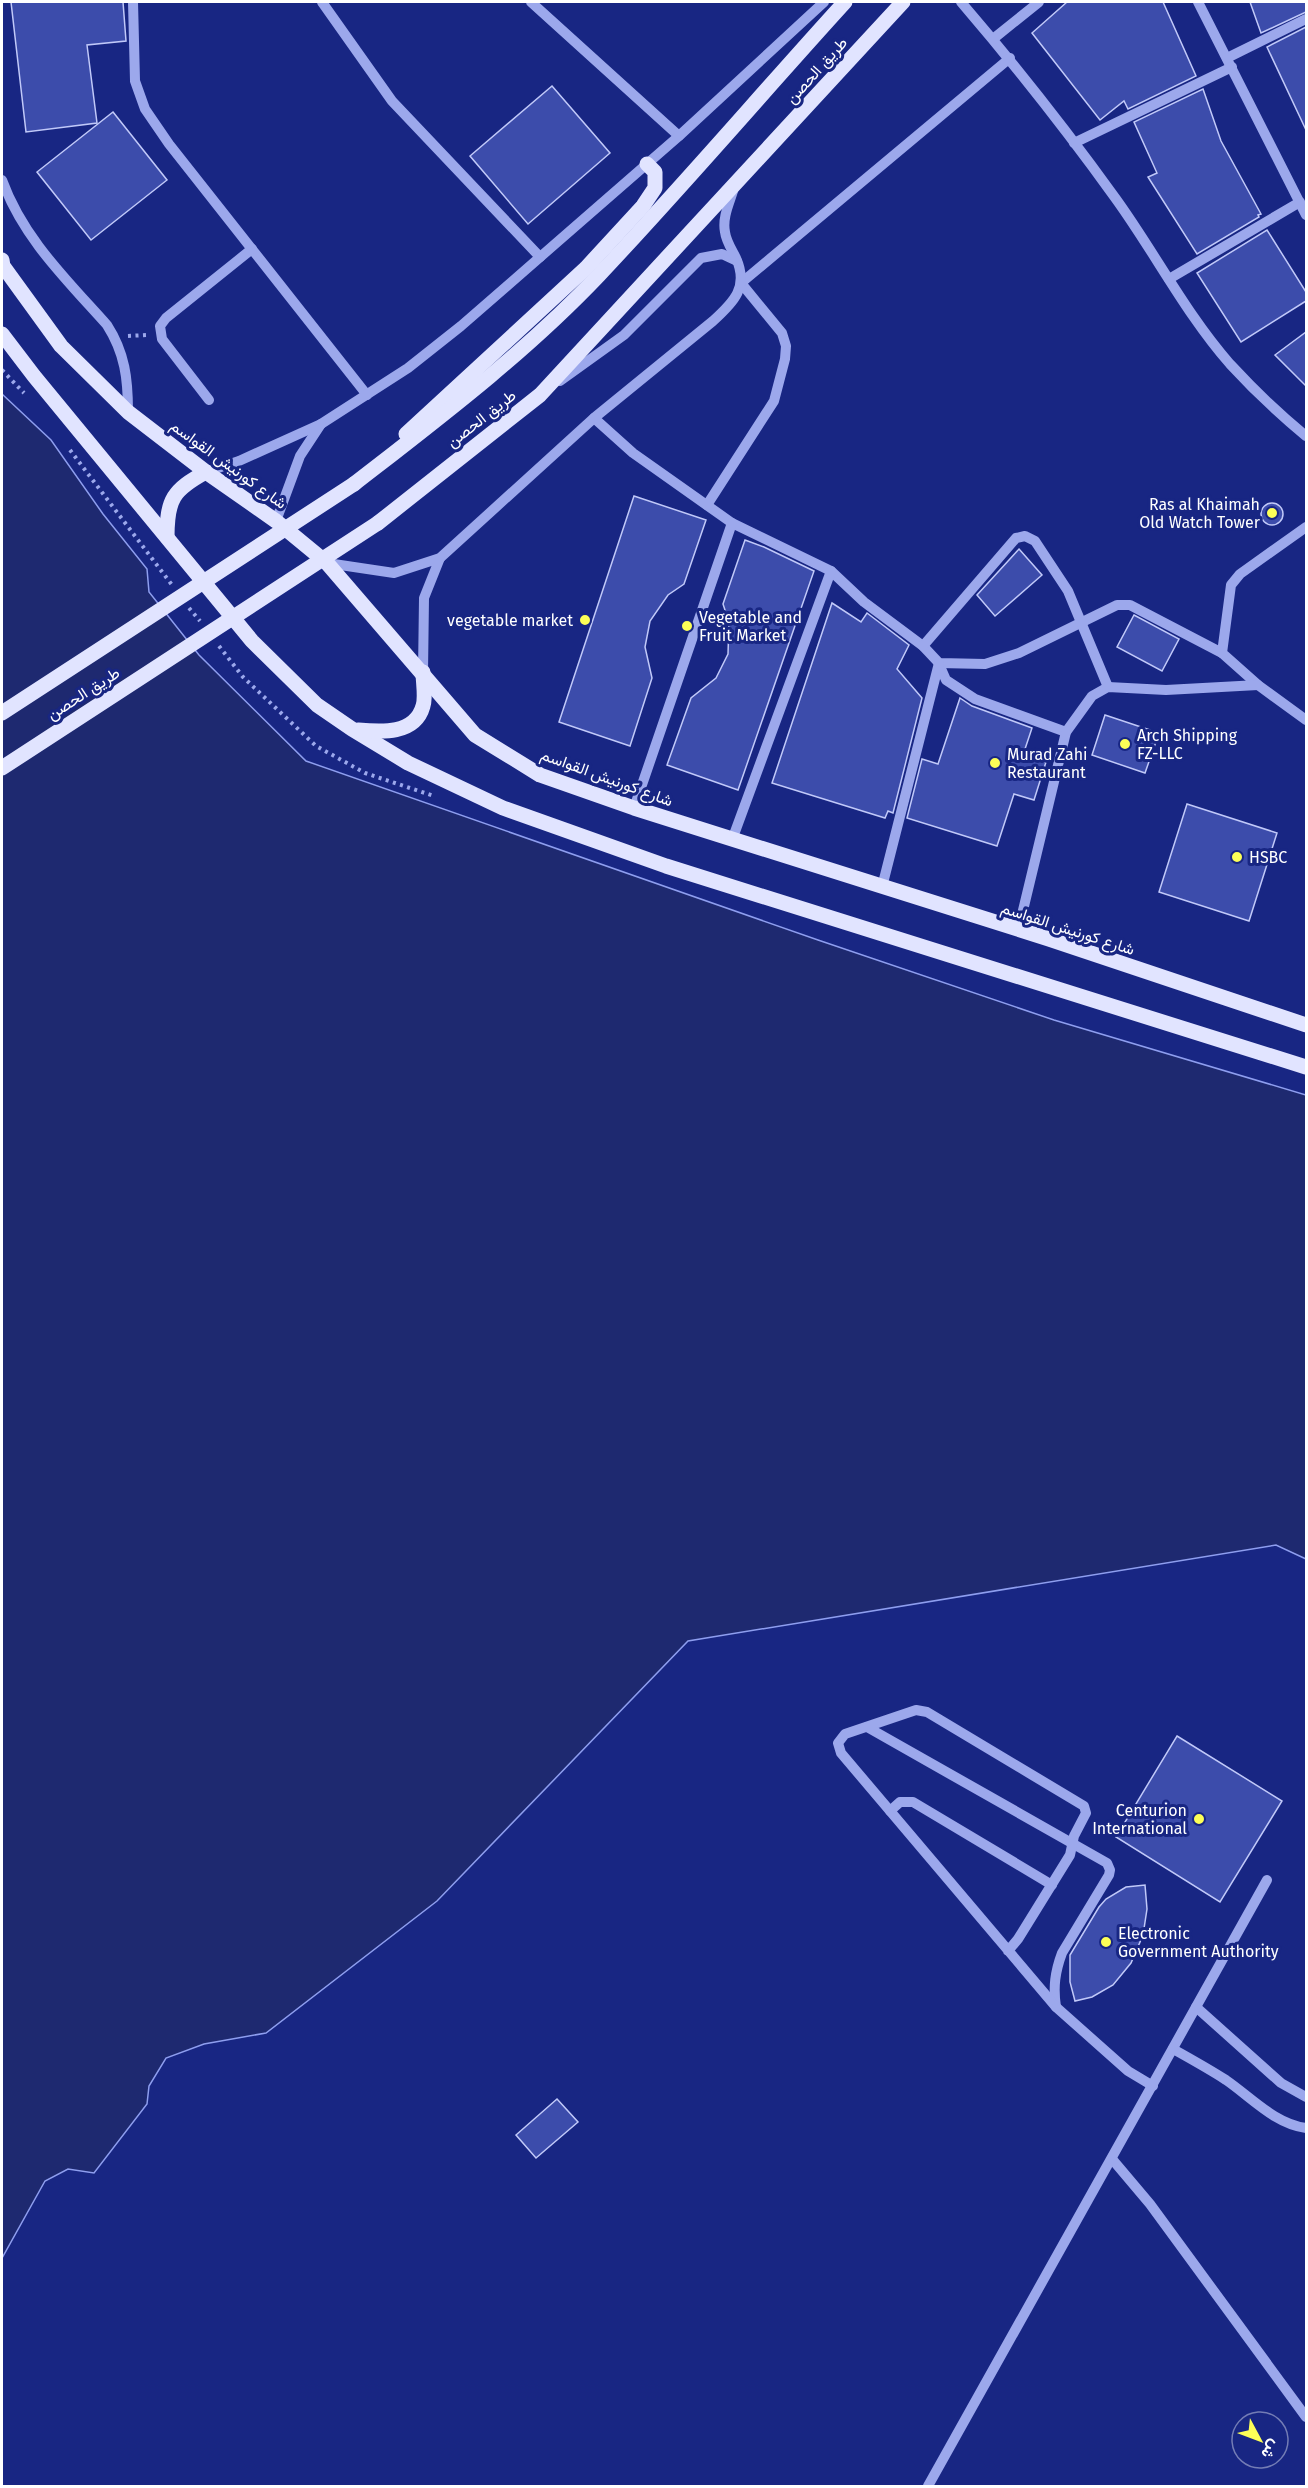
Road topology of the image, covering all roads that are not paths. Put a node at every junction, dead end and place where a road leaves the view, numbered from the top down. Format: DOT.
graph roads {
  1 [pos="133,2"];
  2 [pos="322,2"];
  3 [pos="824,2"];
  4 [pos="845,2"];
  5 [pos="903,2"];
  6 [pos="961,2"];
  7 [pos="1039,2"];
  8 [pos="1198,2"];
  9 [pos="535,3"];
  10 [pos="1306,19"];
  11 [pos="993,39"];
  12 [pos="1010,58"];
  13 [pos="1229,62"];
  14 [pos="679,136"];
  15 [pos="1074,143"];
  16 [pos="647,164"];
  17 [pos="2,180"];
  18 [pos="735,185"];
  19 [pos="1300,202"];
  20 [pos="1306,215"];
  21 [pos="252,249"];
  22 [pos="540,257"];
  23 [pos="2,260"];
  24 [pos="737,261"];
  25 [pos="1169,279"];
  26 [pos="741,283"];
  27 [pos="2,334"];
  28 [pos="367,395"];
  29 [pos="540,395"];
  30 [pos="209,400"];
  31 [pos="128,412"];
  32 [pos="594,418"];
  33 [pos="321,424"];
  34 [pos="1306,436"];
  35 [pos="206,472"];
  36 [pos="354,484"];
  37 [pos="707,506"];
  38 [pos="276,520"];
  39 [pos="732,523"];
  40 [pos="1306,527"];
  41 [pos="167,537"];
  42 [pos="440,558"];
  43 [pos="327,563"];
  44 [pos="831,570"];
  45 [pos="1080,622"];
  46 [pos="923,646"];
  47 [pos="1222,653"];
  48 [pos="939,663"];
  49 [pos="423,672"];
  50 [pos="1258,686"];
  51 [pos="1108,687"];
  52 [pos="2,713"];
  53 [pos="1306,720"];
  54 [pos="352,729"];
  55 [pos="1066,732"];
  56 [pos="2,768"];
  57 [pos="634,808"];
  58 [pos="732,840"];
  59 [pos="882,887"];
  60 [pos="1018,931"];
  61 [pos="1306,1025"];
  62 [pos="1306,1067"];
  63 [pos="867,1727"];
  64 [pos="890,1811"];
  65 [pos="1073,1842"];
  66 [pos="1267,1880"];
  67 [pos="1052,1885"];
  68 [pos="1008,1951"];
  69 [pos="1056,2007"];
  70 [pos="1196,2007"];
  71 [pos="1173,2049"];
  72 [pos="1152,2086"];
  73 [pos="1306,2097"];
  74 [pos="1306,2128"];
  75 [pos="1112,2159"];
  76 [pos="1306,2417"];
  77 [pos="928,2487"];
  1 -- 21 [label="street"];
  2 -- 22 [label="street"];
  3 -- 14 [label="street"];
  4 -- 36 [label="main road, طريق الحصن"];
  5 -- 18 [label="main road, طريق الحصن"];
  6 -- 11 [label="street"];
  7 -- 11 [label="street"];
  8 -- 13 [label="street"];
  9 -- 14 [label="street"];
  10 -- 13 [label="street"];
  11 -- 12 [label="street"];
  12 -- 15 [label="street"];
  12 -- 26 [label="street"];
  13 -- 15 [label="street"];
  13 -- 19 [label="street"];
  14 -- 16 [label="street"];
  15 -- 25 [label="street"];
  16 -- 22 [label="street"];
  16 -- 36 [label="main road"];
  17 -- 31 [label="street"];
  18 -- 24 [label="street"];
  18 -- 29 [label="main road, طريق الحصن"];
  19 -- 20 [label="street"];
  19 -- 25 [label="street"];
  21 -- 28 [label="street"];
  21 -- 30 [label="street"];
  22 -- 28 [label="street"];
  23 -- 31 [label="main road, شارع كورنيش القواسم"];
  24 -- 26 [label="street"];
  24 -- 29 [label="street"];
  25 -- 34 [label="street"];
  26 -- 32 [label="street"];
  26 -- 37 [label="street"];
  27 -- 41 [label="main road"];
  28 -- 33 [label="street"];
  29 -- 56 [label="main road, طريق الحصن, bridge"];
  31 -- 35 [label="main road, شارع كورنيش القواسم"];
  32 -- 37 [label="street"];
  32 -- 42 [label="street"];
  33 -- 35 [label="street"];
  33 -- 38 [label="street"];
  35 -- 38 [label="main road, شارع كورنيش القواسم"];
  35 -- 41 [label="main road"];
  36 -- 52 [label="main road, طريق الحصن, bridge"];
  37 -- 39 [label="street"];
  38 -- 43 [label="main road, شارع كورنيش القواسم"];
  39 -- 44 [label="street"];
  39 -- 57 [label="street"];
  40 -- 47 [label="street"];
  41 -- 54 [label="main road"];
  42 -- 43 [label="street"];
  42 -- 49 [label="street"];
  43 -- 49 [label="main road, شارع كورنيش القواسم"];
  44 -- 46 [label="street"];
  44 -- 58 [label="street"];
  45 -- 46 [label="street"];
  45 -- 47 [label="street"];
  45 -- 48 [label="street"];
  45 -- 51 [label="street"];
  46 -- 48 [label="street"];
  47 -- 50 [label="street"];
  48 -- 55 [label="street"];
  48 -- 59 [label="street"];
  49 -- 54 [label="main road"];
  49 -- 57 [label="main road, شارع كورنيش القواسم"];
  50 -- 51 [label="street"];
  50 -- 53 [label="street"];
  51 -- 55 [label="street"];
  54 -- 62 [label="main road"];
  55 -- 60 [label="street"];
  57 -- 58 [label="main road, شارع كورنيش القواسم"];
  58 -- 59 [label="main road, شارع كورنيش القواسم"];
  59 -- 60 [label="main road, شارع كورنيش القواسم"];
  60 -- 61 [label="main road, شارع كورنيش القواسم"];
  63 -- 64 [label="street"];
  63 -- 65 [label="street"];
  63 -- 65 [label="street"];
  64 -- 67 [label="street"];
  64 -- 68 [label="street"];
  65 -- 67 [label="street"];
  65 -- 69 [label="street"];
  66 -- 70 [label="street"];
  67 -- 68 [label="street"];
  68 -- 69 [label="street"];
  69 -- 72 [label="street"];
  70 -- 71 [label="street"];
  70 -- 73 [label="street"];
  71 -- 72 [label="street"];
  71 -- 74 [label="street"];
  72 -- 75 [label="street"];
  75 -- 76 [label="street"];
  75 -- 77 [label="street"];
}
